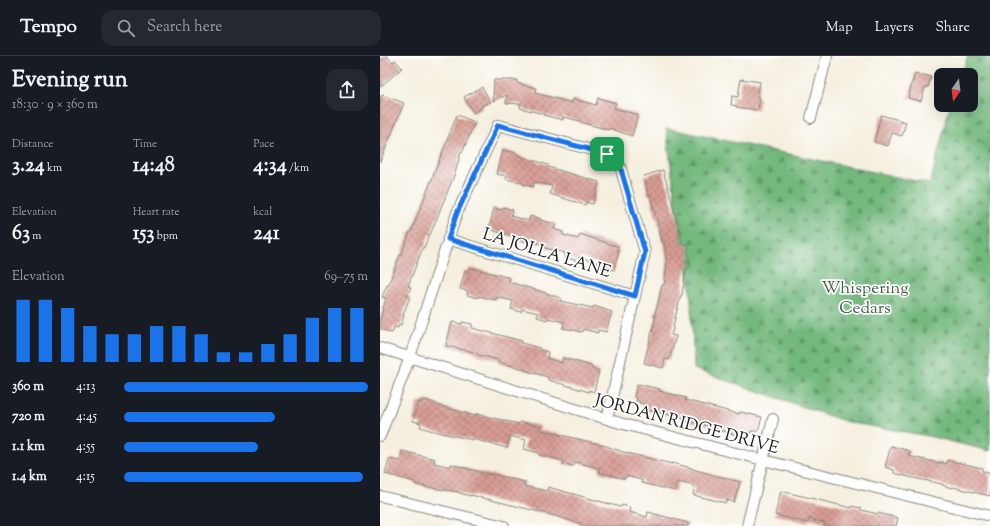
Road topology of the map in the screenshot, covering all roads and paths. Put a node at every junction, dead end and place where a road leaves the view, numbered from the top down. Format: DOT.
graph roads {
  1 [pos="827,56"];
  2 [pos="811,118"];
  3 [pos="448,239"];
  4 [pos="635,296"];
  5 [pos="380,348"];
  6 [pos="410,357"];
  7 [pos="607,419"];
  8 [pos="773,419"];
  9 [pos="380,436"];
  10 [pos="763,460"];
  11 [pos="380,496"];
  12 [pos="990,516"];
  13 [pos="504,526"];
  14 [pos="747,526"];
  1 -- 2 [label="street"];
  3 -- 4 [label="street, LA JOLLA LANE"];
  3 -- 4 [label="street"];
  3 -- 6 [label="street"];
  4 -- 7 [label="street"];
  5 -- 6 [label="street, JORDAN RIDGE DRIVE"];
  6 -- 7 [label="street, JORDAN RIDGE DRIVE"];
  6 -- 9 [label="street"];
  7 -- 10 [label="street, JORDAN RIDGE DRIVE"];
  8 -- 10 [label="street"];
  10 -- 12 [label="street, JORDAN RIDGE DRIVE"];
  10 -- 14 [label="street"];
  11 -- 13 [label="street"];
}
